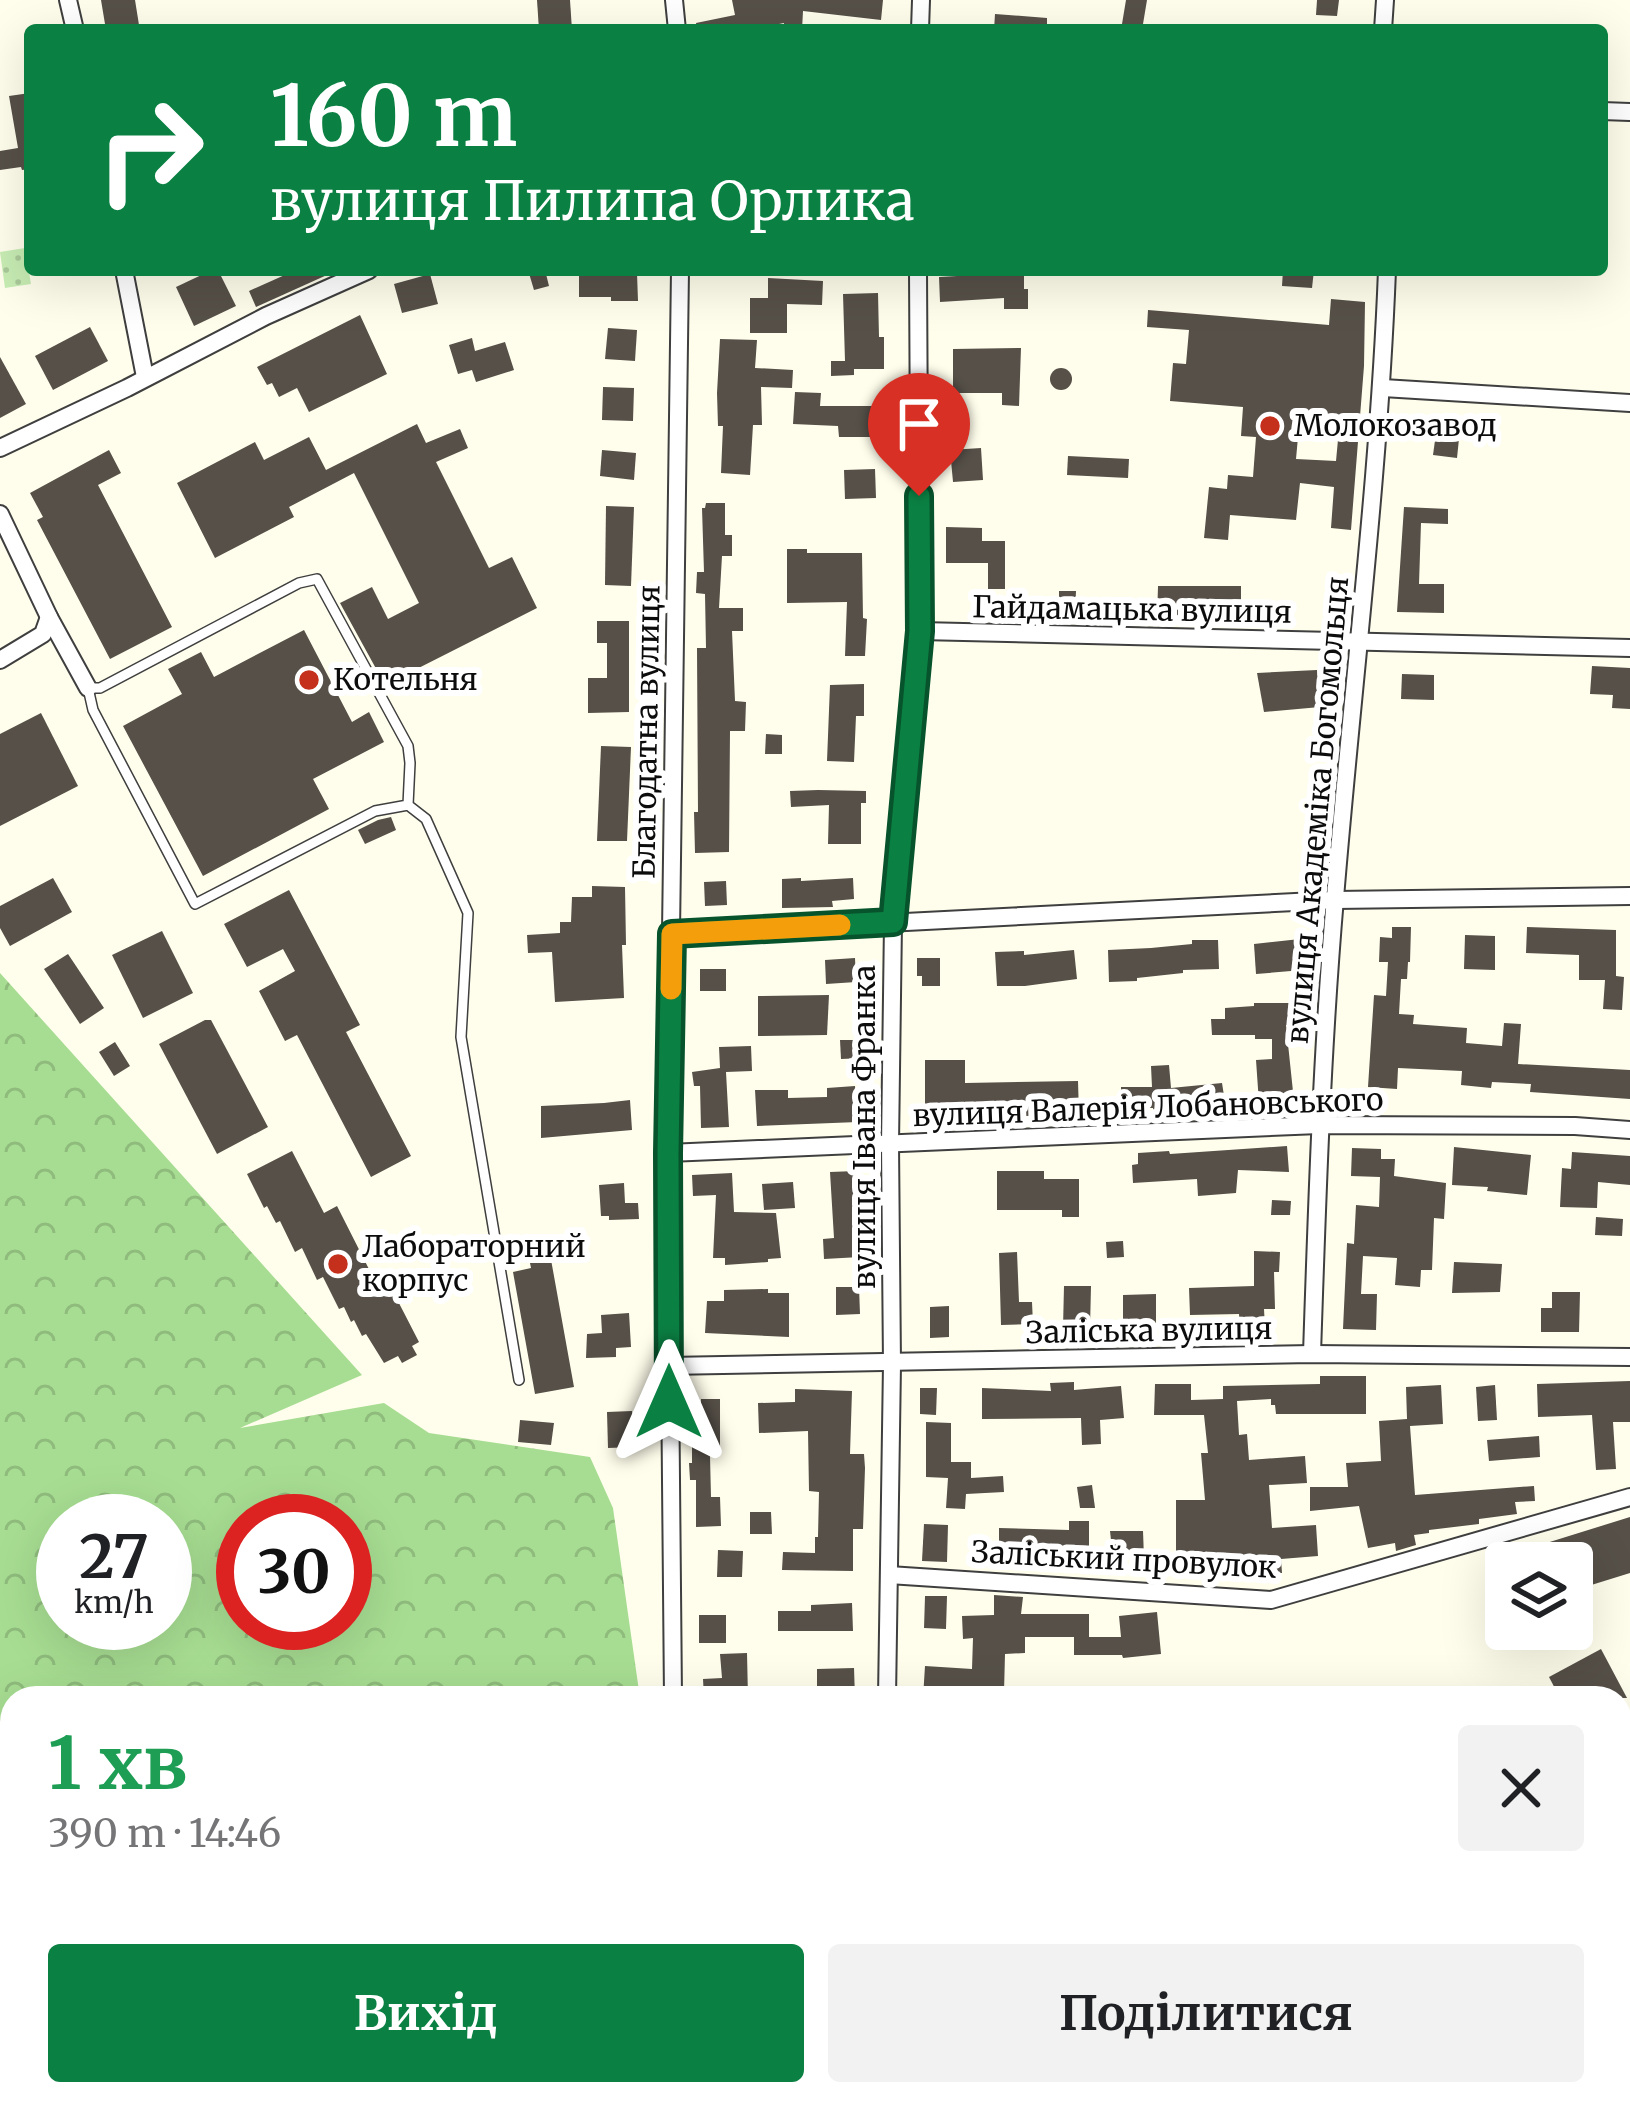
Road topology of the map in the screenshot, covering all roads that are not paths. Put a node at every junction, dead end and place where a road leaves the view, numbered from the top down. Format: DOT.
graph roads {
  1 [pos="125,276"];
  2 [pos="356,276"];
  3 [pos="680,276"];
  4 [pos="918,276"];
  5 [pos="1387,276"];
  6 [pos="145,376"];
  7 [pos="1382,388"];
  8 [pos="1630,403"];
  9 [pos="0,448"];
  10 [pos="0,514"];
  11 [pos="49,617"];
  12 [pos="920,631"];
  13 [pos="1358,642"];
  14 [pos="1630,648"];
  15 [pos="0,660"];
  16 [pos="88,688"];
  17 [pos="408,805"];
  18 [pos="1630,896"];
  19 [pos="1335,900"];
  20 [pos="893,922"];
  21 [pos="672,934"];
  22 [pos="1319,1125"];
  23 [pos="1630,1130"];
  24 [pos="890,1144"];
  25 [pos="668,1153"];
  26 [pos="1312,1354"];
  27 [pos="1630,1357"];
  28 [pos="892,1364"];
  29 [pos="668,1366"];
  30 [pos="520,1380"];
  31 [pos="1630,1497"];
  32 [pos="890,1575"];
  33 [pos="673,1686"];
  34 [pos="887,1686"];
  1 -- 6 [label="street"];
  2 -- 6 [label="street"];
  3 -- 21 [label="street, Благодатна вулиця"];
  4 -- 12 [label="street, вулиця Івана Франка"];
  5 -- 7 [label="street, вулиця Академіка Богомольця"];
  6 -- 9 [label="street"];
  7 -- 8 [label="street"];
  7 -- 13 [label="street, вулиця Академіка Богомольця"];
  10 -- 11 [label="street"];
  11 -- 15 [label="street"];
  11 -- 16 [label="street"];
  12 -- 13 [label="street, Гайдамацька вулиця"];
  12 -- 20 [label="street, вулиця Івана Франка"];
  13 -- 14 [label="street, Гайдамацька вулиця"];
  13 -- 19 [label="street, вулиця Академіка Богомольця"];
  16 -- 17 [label="lane"];
  16 -- 17 [label="lane"];
  17 -- 30 [label="lane"];
  18 -- 19 [label="street"];
  19 -- 20 [label="street"];
  19 -- 22 [label="street, вулиця Академіка Богомольця"];
  20 -- 21 [label="street"];
  20 -- 24 [label="street, вулиця Івана Франка"];
  21 -- 25 [label="street, Благодатна вулиця"];
  22 -- 23 [label="street, вулиця Валерія Лобановського"];
  22 -- 24 [label="street, вулиця Валерія Лобановського"];
  22 -- 26 [label="street, вулиця Академіка Богомольця"];
  24 -- 25 [label="street, вулиця Валерія Лобановського"];
  24 -- 28 [label="street, вулиця Івана Франка"];
  25 -- 29 [label="street, Благодатна вулиця"];
  26 -- 27 [label="street, Заліська вулиця"];
  26 -- 28 [label="street, Заліська вулиця"];
  28 -- 29 [label="street, Заліська вулиця"];
  28 -- 32 [label="street, вулиця Івана Франка"];
  29 -- 33 [label="street, Благодатна вулиця"];
  31 -- 32 [label="street, Заліський провулок"];
  32 -- 34 [label="street, вулиця Івана Франка"];
}
